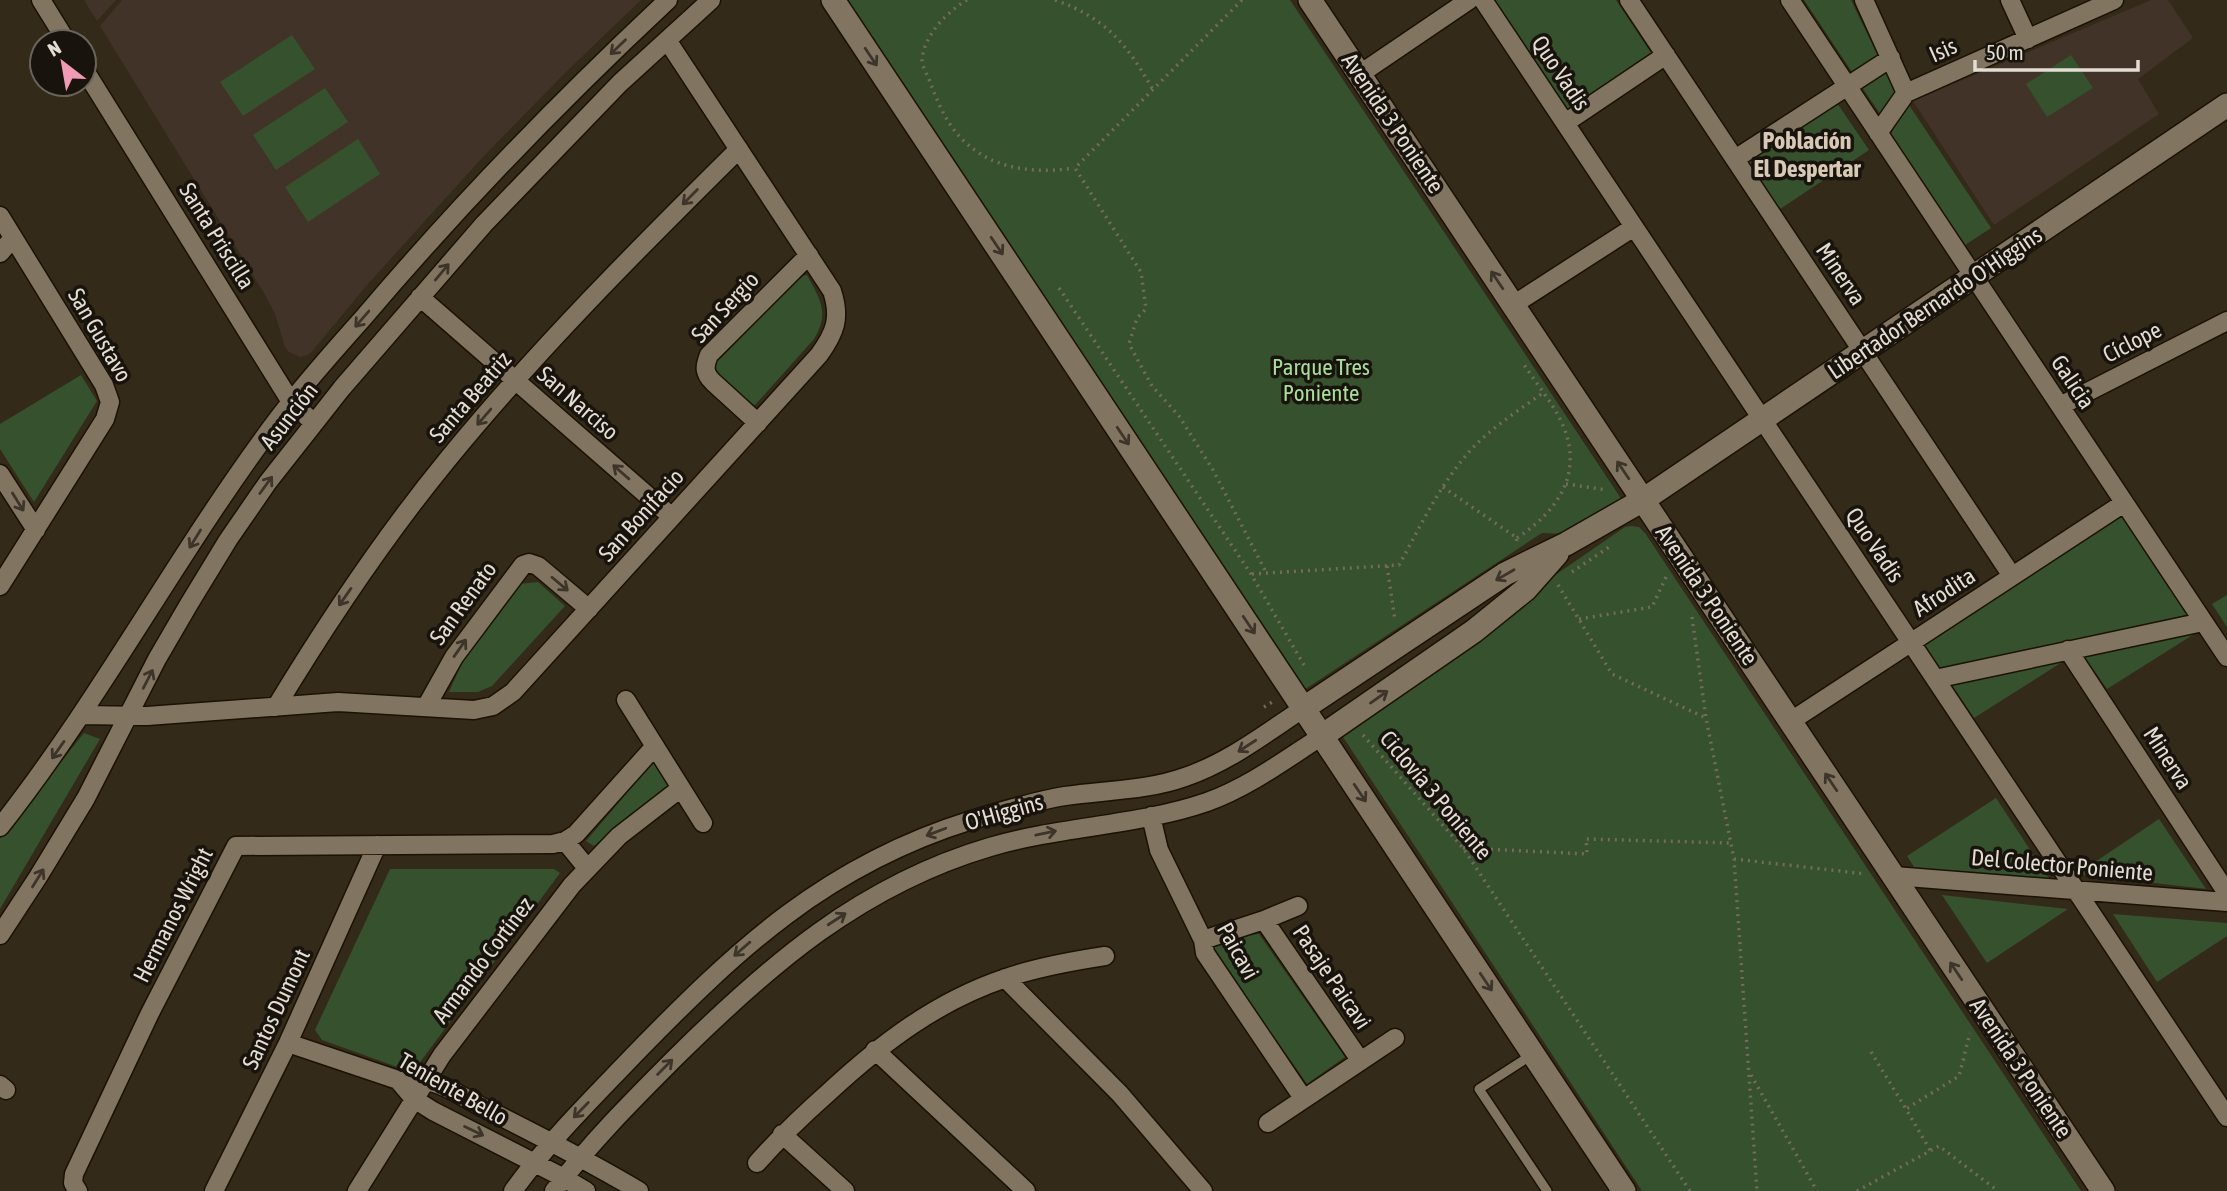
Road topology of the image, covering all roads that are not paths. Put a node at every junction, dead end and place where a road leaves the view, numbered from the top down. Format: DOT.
graph roads {
  1 [pos="41,0"];
  2 [pos="668,0"];
  3 [pos="712,0"];
  4 [pos="833,0"];
  5 [pos="1310,0"];
  6 [pos="1469,0"];
  7 [pos="1483,0"];
  8 [pos="1629,0"];
  9 [pos="1790,0"];
  10 [pos="1864,0"];
  11 [pos="2010,0"];
  12 [pos="2114,0"];
  13 [pos="58,28"];
  14 [pos="2028,39"];
  15 [pos="667,40"];
  16 [pos="1666,55"];
  17 [pos="1891,58"];
  18 [pos="1360,74"];
  19 [pos="1847,86"];
  20 [pos="98,92"];
  21 [pos="1906,93"];
  22 [pos="2227,105"];
  23 [pos="1565,123"];
  24 [pos="1878,133"];
  25 [pos="739,149"];
  26 [pos="1735,159"];
  27 [pos="0,216"];
  28 [pos="1634,227"];
  29 [pos="13,238"];
  30 [pos="0,253"];
  31 [pos="809,255"];
  32 [pos="1974,277"];
  33 [pos="420,297"];
  34 [pos="1513,304"];
  35 [pos="2227,321"];
  36 [pos="1863,352"];
  37 [pos="516,381"];
  38 [pos="291,402"];
  39 [pos="2060,406"];
  40 [pos="1762,419"];
  41 [pos="314,422"];
  42 [pos="758,423"];
  43 [pos="0,474"];
  44 [pos="1643,500"];
  45 [pos="2124,503"];
  46 [pos="672,517"];
  47 [pos="36,530"];
  48 [pos="1566,544"];
  49 [pos="2012,576"];
  50 [pos="0,586"];
  51 [pos="589,609"];
  52 [pos="2203,622"];
  53 [pos="1911,642"];
  54 [pos="2068,650"];
  55 [pos="2227,657"];
  56 [pos="1936,679"];
  57 [pos="626,700"];
  58 [pos="276,707"];
  59 [pos="426,707"];
  60 [pos="1304,708"];
  61 [pos="82,715"];
  62 [pos="129,717"];
  63 [pos="1791,721"];
  64 [pos="1331,730"];
  65 [pos="655,746"];
  66 [pos="681,788"];
  67 [pos="1151,816"];
  68 [pos="703,823"];
  69 [pos="0,827"];
  70 [pos="565,841"];
  71 [pos="377,845"];
  72 [pos="586,868"];
  73 [pos="1894,876"];
  74 [pos="2076,891"];
  75 [pos="2227,893"];
  76 [pos="2227,902"];
  77 [pos="1298,906"];
  78 [pos="1265,920"];
  79 [pos="0,935"];
  80 [pos="1203,940"];
  81 [pos="1105,956"];
  82 [pos="1005,978"];
  83 [pos="1395,1038"];
  84 [pos="288,1043"];
  85 [pos="875,1050"];
  86 [pos="1533,1054"];
  87 [pos="1360,1060"];
  88 [pos="427,1079"];
  89 [pos="398,1080"];
  90 [pos="1303,1098"];
  91 [pos="414,1099"];
  92 [pos="2227,1117"];
  93 [pos="1268,1123"];
  94 [pos="782,1134"];
  95 [pos="551,1141"];
  96 [pos="582,1157"];
  97 [pos="534,1162"];
  98 [pos="757,1163"];
  99 [pos="559,1184"];
  100 [pos="1200,1190"];
  101 [pos="78,1191"];
  102 [pos="214,1191"];
  103 [pos="358,1191"];
  104 [pos="513,1191"];
  105 [pos="586,1191"];
  106 [pos="639,1191"];
  107 [pos="845,1191"];
  108 [pos="1026,1191"];
  109 [pos="1546,1191"];
  110 [pos="1624,1191"];
  111 [pos="2103,1191"];
  1 -- 13 [label="street"];
  2 -- 38 [label="street, Asunción, one-way"];
  3 -- 15 [label="street, Asunción"];
  4 -- 60 [label="street, one-way"];
  5 -- 18 [label="street, Avenida 3 Poniente"];
  6 -- 18 [label="street"];
  7 -- 23 [label="street, Quo Vadis"];
  8 -- 16 [label="street, Minerva"];
  9 -- 19 [label="street, Galicia"];
  10 -- 17 [label="street"];
  11 -- 14 [label="street"];
  12 -- 14 [label="street, Isis"];
  14 -- 21 [label="street, Isis"];
  15 -- 25 [label="street, San Bonifacio"];
  33 -- 15 [label="street, Asunción, one-way"];
  16 -- 23 [label="street"];
  16 -- 26 [label="street, Minerva"];
  17 -- 19 [label="street"];
  17 -- 21 [label="street"];
  34 -- 18 [label="street, Avenida 3 Poniente, one-way"];
  19 -- 24 [label="street, Galicia"];
  19 -- 26 [label="street"];
  20 -- 38 [label="street, Santa Priscilla"];
  21 -- 24 [label="street"];
  22 -- 32 [label="street, Libertador Bernardo O'Higgins"];
  23 -- 28 [label="street, Quo Vadis"];
  24 -- 32 [label="street, Galicia"];
  25 -- 31 [label="street, San Bonifacio"];
  25 -- 37 [label="street, Santa Beatriz, one-way"];
  26 -- 36 [label="street, Minerva"];
  27 -- 29 [label="street, San Gustavo"];
  28 -- 34 [label="street"];
  28 -- 40 [label="street, Quo Vadis"];
  29 -- 30 [label="street"];
  29 -- 47 [label="street, San Gustavo"];
  31 -- 42 [label="street, San Bonifacio"];
  31 -- 42 [label="street, San Sergio"];
  32 -- 36 [label="street, Libertador Bernardo O'Higgins"];
  32 -- 39 [label="street, Galicia"];
  33 -- 37 [label="street, San Narciso"];
  33 -- 41 [label="street, Asunción"];
  44 -- 34 [label="street, Avenida 3 Poniente, one-way"];
  35 -- 39 [label="street, Cíclope"];
  36 -- 40 [label="street, Libertador Bernardo O'Higgins"];
  36 -- 49 [label="street, Minerva"];
  46 -- 37 [label="street, San Narciso, one-way"];
  37 -- 58 [label="street, Santa Beatriz, one-way"];
  38 -- 41 [label="street, Santa Priscilla"];
  38 -- 61 [label="street, Asunción, one-way"];
  39 -- 45 [label="street, Galicia"];
  40 -- 44 [label="street, Libertador Bernardo O'Higgins"];
  40 -- 53 [label="street, Quo Vadis"];
  62 -- 41 [label="street, Asunción, one-way"];
  42 -- 46 [label="street, San Bonifacio"];
  43 -- 47 [label="street, one-way"];
  44 -- 48 [label="street, O'Higgins"];
  44 -- 63 [label="street, Avenida 3 Poniente"];
  45 -- 49 [label="street, Afrodita"];
  45 -- 52 [label="street, Galicia"];
  46 -- 51 [label="street, San Bonifacio"];
  47 -- 50 [label="street, San Gustavo"];
  48 -- 60 [label="street, O'Higgins, one-way"];
  64 -- 48 [label="street, O'Higgins, one-way"];
  49 -- 53 [label="street, Afrodita"];
  51 -- 59 [label="street, San Bonifacio"];
  59 -- 51 [label="street, San Renato, one-way"];
  52 -- 54 [label="street"];
  52 -- 55 [label="street, Galicia"];
  53 -- 56 [label="street, Quo Vadis"];
  53 -- 63 [label="street, Afrodita"];
  54 -- 56 [label="street"];
  54 -- 75 [label="street, Minerva"];
  56 -- 74 [label="street, Quo Vadis"];
  57 -- 65 [label="street"];
  58 -- 59 [label="street, San Bonifacio"];
  58 -- 62 [label="street, San Bonifacio"];
  60 -- 64 [label="street"];
  60 -- 95 [label="street, O'Higgins, one-way"];
  61 -- 62 [label="street, San Bonifacio"];
  61 -- 69 [label="street, Asunción, one-way"];
  79 -- 62 [label="street, Asunción, one-way"];
  73 -- 63 [label="street, Avenida 3 Poniente, one-way"];
  64 -- 67 [label="street, O'Higgins"];
  64 -- 86 [label="street, one-way"];
  65 -- 66 [label="street"];
  65 -- 70 [label="street"];
  66 -- 68 [label="street"];
  66 -- 72 [label="street, Armando Cortínez"];
  67 -- 80 [label="street, Paicavi"];
  96 -- 67 [label="street, O'Higgins, one-way"];
  70 -- 71 [label="street, Hermanos Wright"];
  70 -- 72 [label="street"];
  71 -- 84 [label="street, Santos Dumont"];
  71 -- 101 [label="street, Hermanos Wright"];
  72 -- 88 [label="street, Armando Cortínez"];
  73 -- 74 [label="street, Del Colector Poniente"];
  111 -- 73 [label="street, Avenida 3 Poniente, one-way"];
  74 -- 76 [label="street, Del Colector Poniente"];
  74 -- 92 [label="street, Quo Vadis"];
  77 -- 78 [label="street, Pasaje Paicavi"];
  78 -- 80 [label="street, Pasaje Paicavi"];
  78 -- 87 [label="street, Pasaje Paicavi"];
  80 -- 90 [label="street, Paicavi"];
  81 -- 82 [label="street"];
  82 -- 85 [label="street"];
  82 -- 100 [label="street"];
  83 -- 87 [label="street, Pasaje Paicavi"];
  84 -- 89 [label="street, Teniente Bello"];
  84 -- 102 [label="street, Santos Dumont"];
  85 -- 94 [label="street"];
  85 -- 108 [label="street"];
  86 -- 109 [label="lane"];
  86 -- 110 [label="street"];
  87 -- 90 [label="street, Pasaje Paicavi"];
  88 -- 89 [label="street"];
  88 -- 91 [label="street, Armando Cortínez"];
  88 -- 95 [label="street, Teniente Bello"];
  89 -- 91 [label="street, Teniente Bello"];
  90 -- 93 [label="street, Pasaje Paicavi"];
  91 -- 97 [label="street, Teniente Bello, one-way"];
  91 -- 103 [label="street, Armando Cortínez"];
  94 -- 98 [label="street"];
  94 -- 107 [label="street"];
  95 -- 96 [label="street, Teniente Bello"];
  95 -- 97 [label="street, O'Higgins"];
  96 -- 99 [label="street, O'Higgins"];
  96 -- 106 [label="street, Teniente Bello"];
  97 -- 99 [label="street, Teniente Bello"];
  97 -- 104 [label="street, O'Higgins"];
  99 -- 105 [label="street, Teniente Bello"];
}
